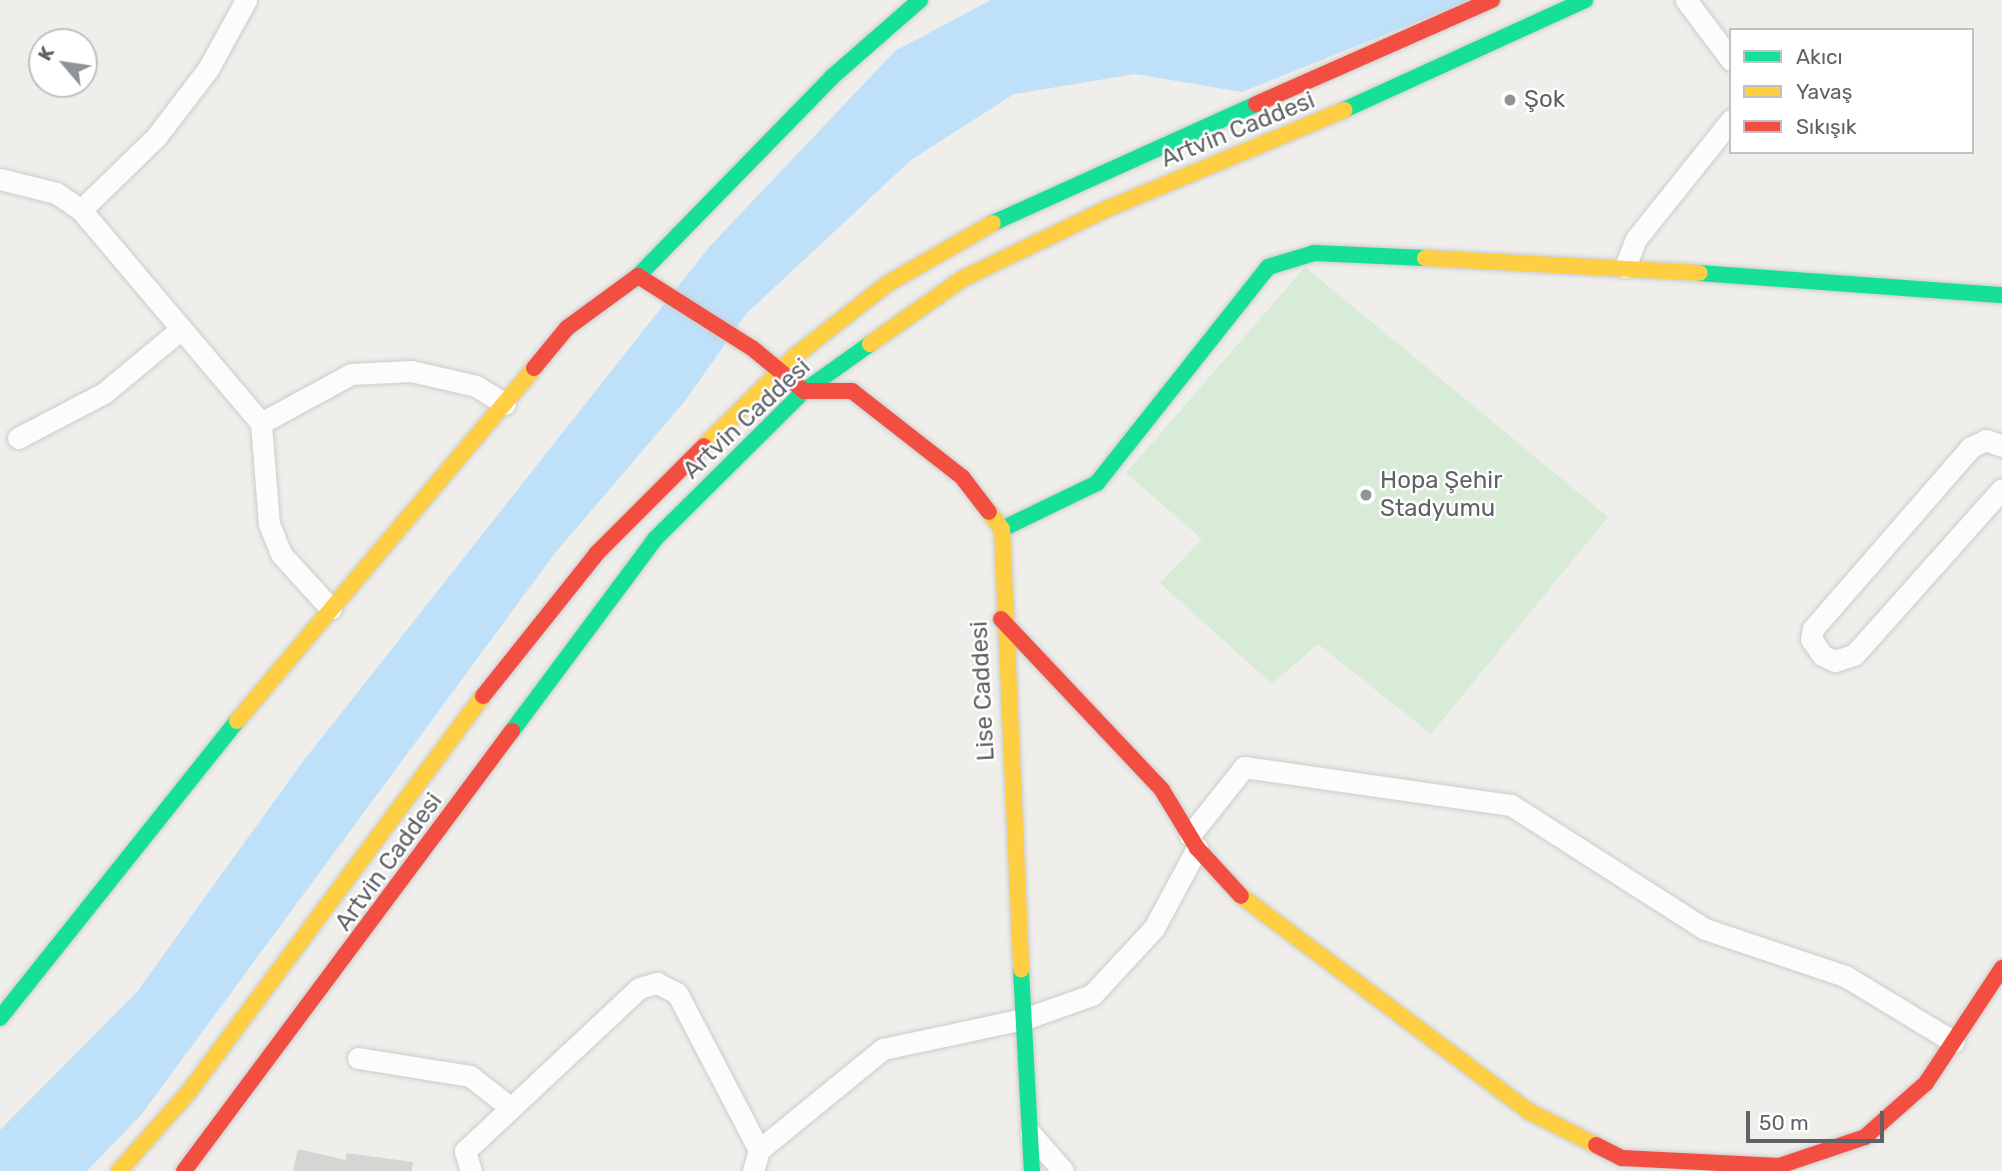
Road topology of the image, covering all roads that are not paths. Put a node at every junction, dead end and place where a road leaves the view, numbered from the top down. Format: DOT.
graph roads {
  1 [pos="246,0"];
  2 [pos="920,0"];
  3 [pos="1492,0"];
  4 [pos="1585,0"];
  5 [pos="1686,0"];
  6 [pos="1729,57"];
  7 [pos="1729,123"];
  8 [pos="0,179"];
  9 [pos="81,210"];
  10 [pos="1625,267"];
  11 [pos="638,276"];
  12 [pos="2002,295"];
  13 [pos="181,329"];
  14 [pos="781,369"];
  15 [pos="804,391"];
  16 [pos="505,404"];
  17 [pos="261,423"];
  18 [pos="18,438"];
  19 [pos="2002,446"];
  20 [pos="2002,489"];
  21 [pos="1002,530"];
  22 [pos="331,609"];
  23 [pos="1001,619"];
  24 [pos="1193,841"];
  25 [pos="2002,968"];
  26 [pos="0,1018"];
  27 [pos="1027,1018"];
  28 [pos="1954,1042"];
  29 [pos="358,1058"];
  30 [pos="511,1108"];
  31 [pos="1031,1134"];
  32 [pos="756,1161"];
  33 [pos="1790,1167"];
  34 [pos="119,1171"];
  35 [pos="184,1171"];
  36 [pos="471,1171"];
  37 [pos="1032,1171"];
  38 [pos="1063,1171"];
  1 -- 9 [label="street"];
  2 -- 11 [label="main road"];
  3 -- 14 [label="main road, Artvin Caddesi"];
  4 -- 15 [label="main road, Artvin Caddesi"];
  5 -- 6 [label="street"];
  7 -- 10 [label="street"];
  8 -- 9 [label="street"];
  9 -- 13 [label="street"];
  10 -- 12 [label="main road"];
  10 -- 21 [label="main road"];
  11 -- 14 [label="main road"];
  11 -- 16 [label="main road"];
  13 -- 17 [label="street"];
  13 -- 18 [label="street"];
  14 -- 15 [label="main road"];
  14 -- 34 [label="main road, Artvin Caddesi"];
  15 -- 21 [label="main road"];
  15 -- 35 [label="main road, Artvin Caddesi"];
  16 -- 17 [label="street"];
  16 -- 22 [label="main road"];
  17 -- 22 [label="street"];
  19 -- 20 [label="street"];
  21 -- 23 [label="main road, Lise Caddesi"];
  22 -- 26 [label="main road"];
  23 -- 24 [label="main road"];
  23 -- 27 [label="main road, Lise Caddesi"];
  24 -- 27 [label="street"];
  24 -- 28 [label="street"];
  24 -- 33 [label="main road"];
  25 -- 28 [label="main road"];
  27 -- 31 [label="main road, Lise Caddesi"];
  27 -- 32 [label="street"];
  28 -- 33 [label="main road"];
  29 -- 30 [label="street"];
  30 -- 32 [label="street"];
  30 -- 36 [label="street"];
  31 -- 37 [label="main road, Lise Caddesi"];
  31 -- 38 [label="street"];
}
